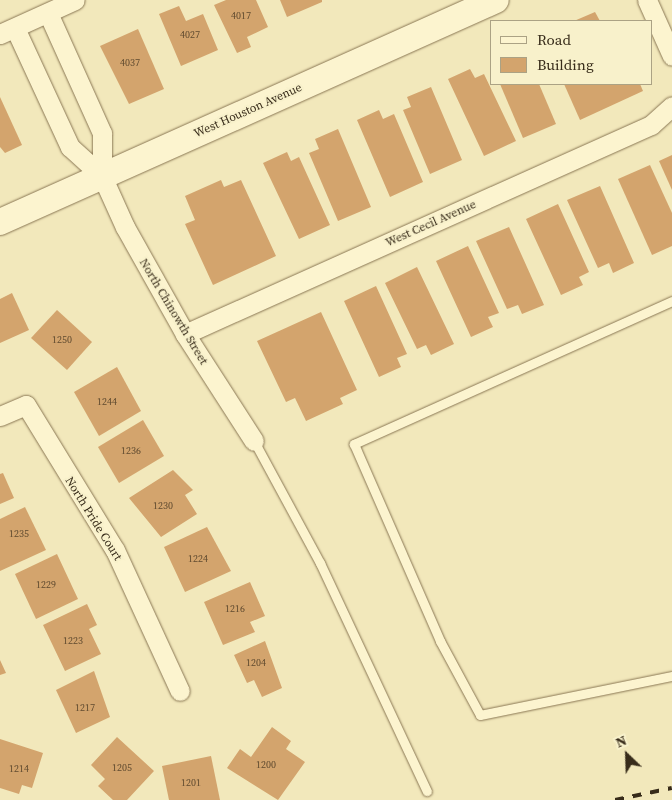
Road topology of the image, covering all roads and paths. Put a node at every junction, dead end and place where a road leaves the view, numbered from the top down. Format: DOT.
graph roads {
  1 [pos="75,0"];
  2 [pos="496,0"];
  3 [pos="647,0"];
  4 [pos="48,12"];
  5 [pos="8,31"];
  6 [pos="672,56"];
  7 [pos="672,106"];
  8 [pos="102,176"];
  9 [pos="0,222"];
  10 [pos="672,301"];
  11 [pos="185,334"];
  12 [pos="0,416"];
  13 [pos="254,442"];
  14 [pos="672,676"];
  15 [pos="180,690"];
  16 [pos="427,791"];
  1 -- 4 [label="street"];
  2 -- 8 [label="street, West Houston Avenue"];
  3 -- 6 [label="street"];
  4 -- 5 [label="street"];
  4 -- 8 [label="street, North Chinowth Street"];
  5 -- 8 [label="street, North Chinowth Street"];
  7 -- 11 [label="street, West Cecil Avenue"];
  8 -- 9 [label="street, West Houston Avenue"];
  8 -- 11 [label="street, North Chinowth Street"];
  10 -- 14 [label="lane"];
  11 -- 13 [label="street, North Chinowth Street"];
  12 -- 15 [label="street, North Pride Court"];
  13 -- 16 [label="lane"];
}
